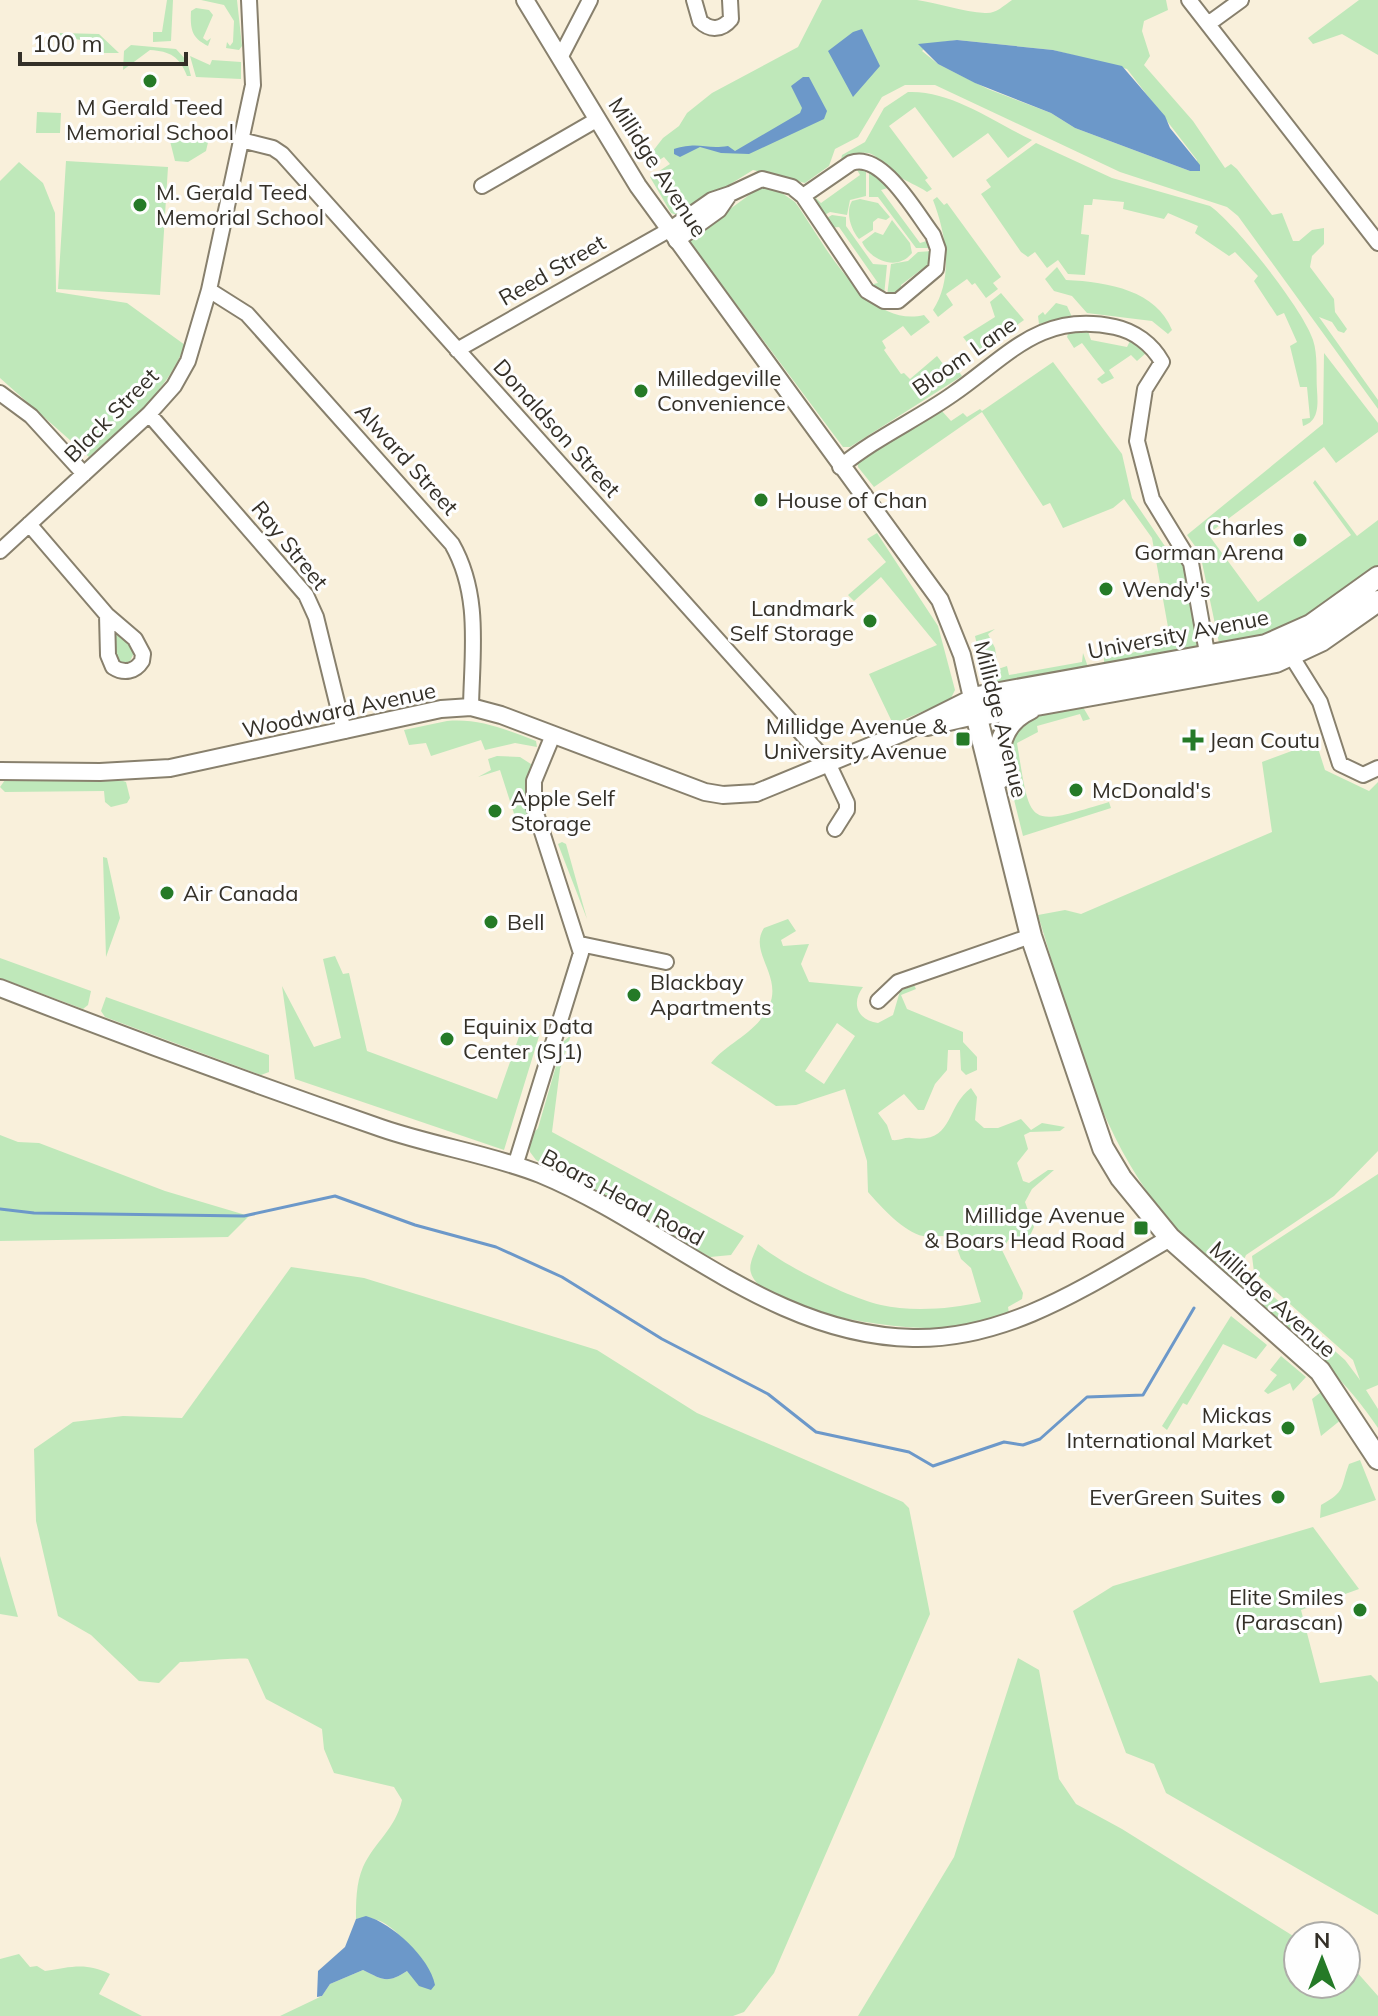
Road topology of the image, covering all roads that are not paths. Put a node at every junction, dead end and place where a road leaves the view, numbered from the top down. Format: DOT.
graph roads {
  1 [pos="249,0"];
  2 [pos="525,0"];
  3 [pos="590,0"];
  4 [pos="694,0"];
  5 [pos="730,0"];
  6 [pos="1189,0"];
  7 [pos="1241,0"];
  8 [pos="1208,24"];
  9 [pos="561,56"];
  10 [pos="598,119"];
  11 [pos="241,140"];
  12 [pos="482,186"];
  13 [pos="803,196"];
  14 [pos="672,236"];
  15 [pos="1378,243"];
  16 [pos="209,290"];
  17 [pos="457,350"];
  18 [pos="0,393"];
  19 [pos="149,414"];
  20 [pos="840,467"];
  21 [pos="84,474"];
  22 [pos="29,524"];
  23 [pos="0,551"];
  24 [pos="1378,577"];
  25 [pos="1378,601"];
  26 [pos="107,615"];
  27 [pos="1287,648"];
  28 [pos="1210,666"];
  29 [pos="1038,705"];
  30 [pos="471,707"];
  31 [pos="974,707"];
  32 [pos="344,731"];
  33 [pos="553,735"];
  34 [pos="828,763"];
  35 [pos="1378,768"];
  36 [pos="0,771"];
  37 [pos="835,829"];
  38 [pos="1003,831"];
  39 [pos="1031,936"];
  40 [pos="580,944"];
  41 [pos="666,962"];
  42 [pos="0,988"];
  43 [pos="878,1001"];
  44 [pos="515,1166"];
  45 [pos="1170,1238"];
  46 [pos="1378,1459"];
  1 -- 11 [label="street, Black Street"];
  2 -- 9 [label="street, Millidge Avenue"];
  3 -- 9 [label="street"];
  4 -- 5 [label="street"];
  6 -- 8 [label="street"];
  7 -- 8 [label="street"];
  8 -- 15 [label="street"];
  9 -- 10 [label="street, Millidge Avenue"];
  10 -- 12 [label="street"];
  10 -- 14 [label="street, Millidge Avenue"];
  11 -- 16 [label="street, Black Street"];
  11 -- 17 [label="street, Donaldson Street"];
  13 -- 13 [label="street"];
  13 -- 14 [label="street, Reed Street"];
  14 -- 17 [label="street, Reed Street"];
  14 -- 20 [label="street, Millidge Avenue"];
  16 -- 19 [label="street, Black Street"];
  16 -- 30 [label="street, Alward Street"];
  17 -- 34 [label="street, Donaldson Street"];
  18 -- 21 [label="street"];
  19 -- 21 [label="street, Black Street"];
  19 -- 32 [label="street, Ray Street"];
  20 -- 28 [label="street, Bloom Lane"];
  20 -- 31 [label="street, Millidge Avenue"];
  21 -- 22 [label="street, Black Street"];
  22 -- 23 [label="street, Black Street"];
  22 -- 26 [label="street"];
  24 -- 27 [label="main road, University Avenue"];
  25 -- 27 [label="main road, University Avenue"];
  27 -- 28 [label="main road, University Avenue"];
  27 -- 35 [label="street"];
  28 -- 29 [label="main road, University Avenue"];
  28 -- 31 [label="main road, University Avenue"];
  29 -- 31 [label="main road, University Avenue"];
  29 -- 38 [label="main road"];
  30 -- 32 [label="street, Woodward Avenue"];
  30 -- 33 [label="street, Woodward Avenue"];
  31 -- 34 [label="street, Woodward Avenue"];
  31 -- 38 [label="main road, Millidge Avenue"];
  32 -- 36 [label="street, Woodward Avenue"];
  33 -- 34 [label="street, Woodward Avenue"];
  33 -- 40 [label="street"];
  34 -- 37 [label="street, Donaldson Street"];
  38 -- 39 [label="main road, Millidge Avenue"];
  39 -- 43 [label="street"];
  39 -- 45 [label="main road, Millidge Avenue"];
  40 -- 41 [label="street"];
  40 -- 44 [label="street"];
  42 -- 44 [label="street, Boars Head Road"];
  44 -- 45 [label="street, Boars Head Road"];
  45 -- 46 [label="main road, Millidge Avenue"];
}
